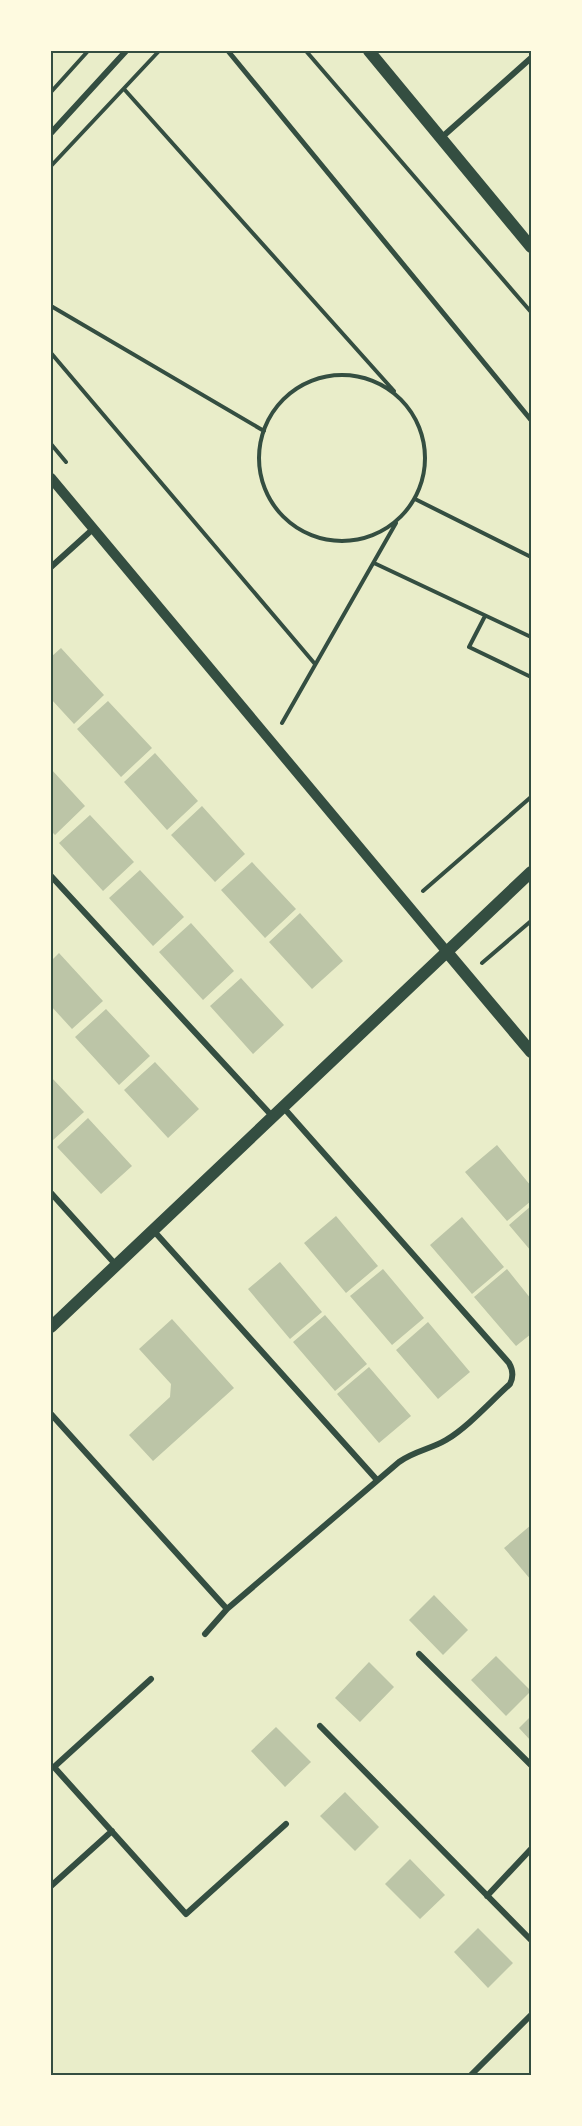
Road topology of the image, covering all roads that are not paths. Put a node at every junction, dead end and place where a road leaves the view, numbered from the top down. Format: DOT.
graph roads {
  1 [pos="126,51"];
  2 [pos="228,51"];
  3 [pos="369,51"];
  4 [pos="531,58"];
  5 [pos="51,133"];
  6 [pos="441,138"];
  7 [pos="531,247"];
  8 [pos="531,420"];
  9 [pos="51,478"];
  10 [pos="93,529"];
  11 [pos="51,567"];
  12 [pos="531,872"];
  13 [pos="51,876"];
  14 [pos="447,952"];
  15 [pos="531,1052"];
  16 [pos="283,1107"];
  17 [pos="273,1117"];
  18 [pos="51,1193"];
  19 [pos="153,1230"];
  20 [pos="116,1265"];
  21 [pos="51,1327"];
  22 [pos="51,1414"];
  23 [pos="377,1480"];
  24 [pos="227,1609"];
  25 [pos="205,1634"];
  26 [pos="419,1654"];
  27 [pos="152,1679"];
  28 [pos="320,1726"];
  29 [pos="531,1766"];
  30 [pos="285,1824"];
  31 [pos="112,1831"];
  32 [pos="531,1849"];
  33 [pos="51,1886"];
  34 [pos="487,1896"];
  35 [pos="531,1940"];
  36 [pos="531,2015"];
  37 [pos="471,2075"];
  1 -- 5 [label="street"];
  2 -- 8 [label="street"];
  3 -- 6 [label="main road"];
  4 -- 6 [label="street"];
  6 -- 7 [label="main road"];
  9 -- 10 [label="street"];
  10 -- 11 [label="street"];
  10 -- 14 [label="street"];
  12 -- 14 [label="main road"];
  13 -- 17 [label="street"];
  14 -- 15 [label="main road"];
  14 -- 16 [label="main road"];
  16 -- 17 [label="main road"];
  16 -- 23 [label="street"];
  17 -- 19 [label="main road"];
  18 -- 20 [label="street"];
  19 -- 20 [label="main road"];
  19 -- 23 [label="street"];
  20 -- 21 [label="main road"];
  22 -- 24 [label="street"];
  23 -- 24 [label="street"];
  24 -- 25 [label="street"];
  26 -- 29 [label="street"];
  27 -- 31 [label="street"];
  28 -- 34 [label="street"];
  30 -- 31 [label="street"];
  31 -- 33 [label="street"];
  32 -- 34 [label="street"];
  34 -- 35 [label="street"];
  36 -- 37 [label="street"];
}
